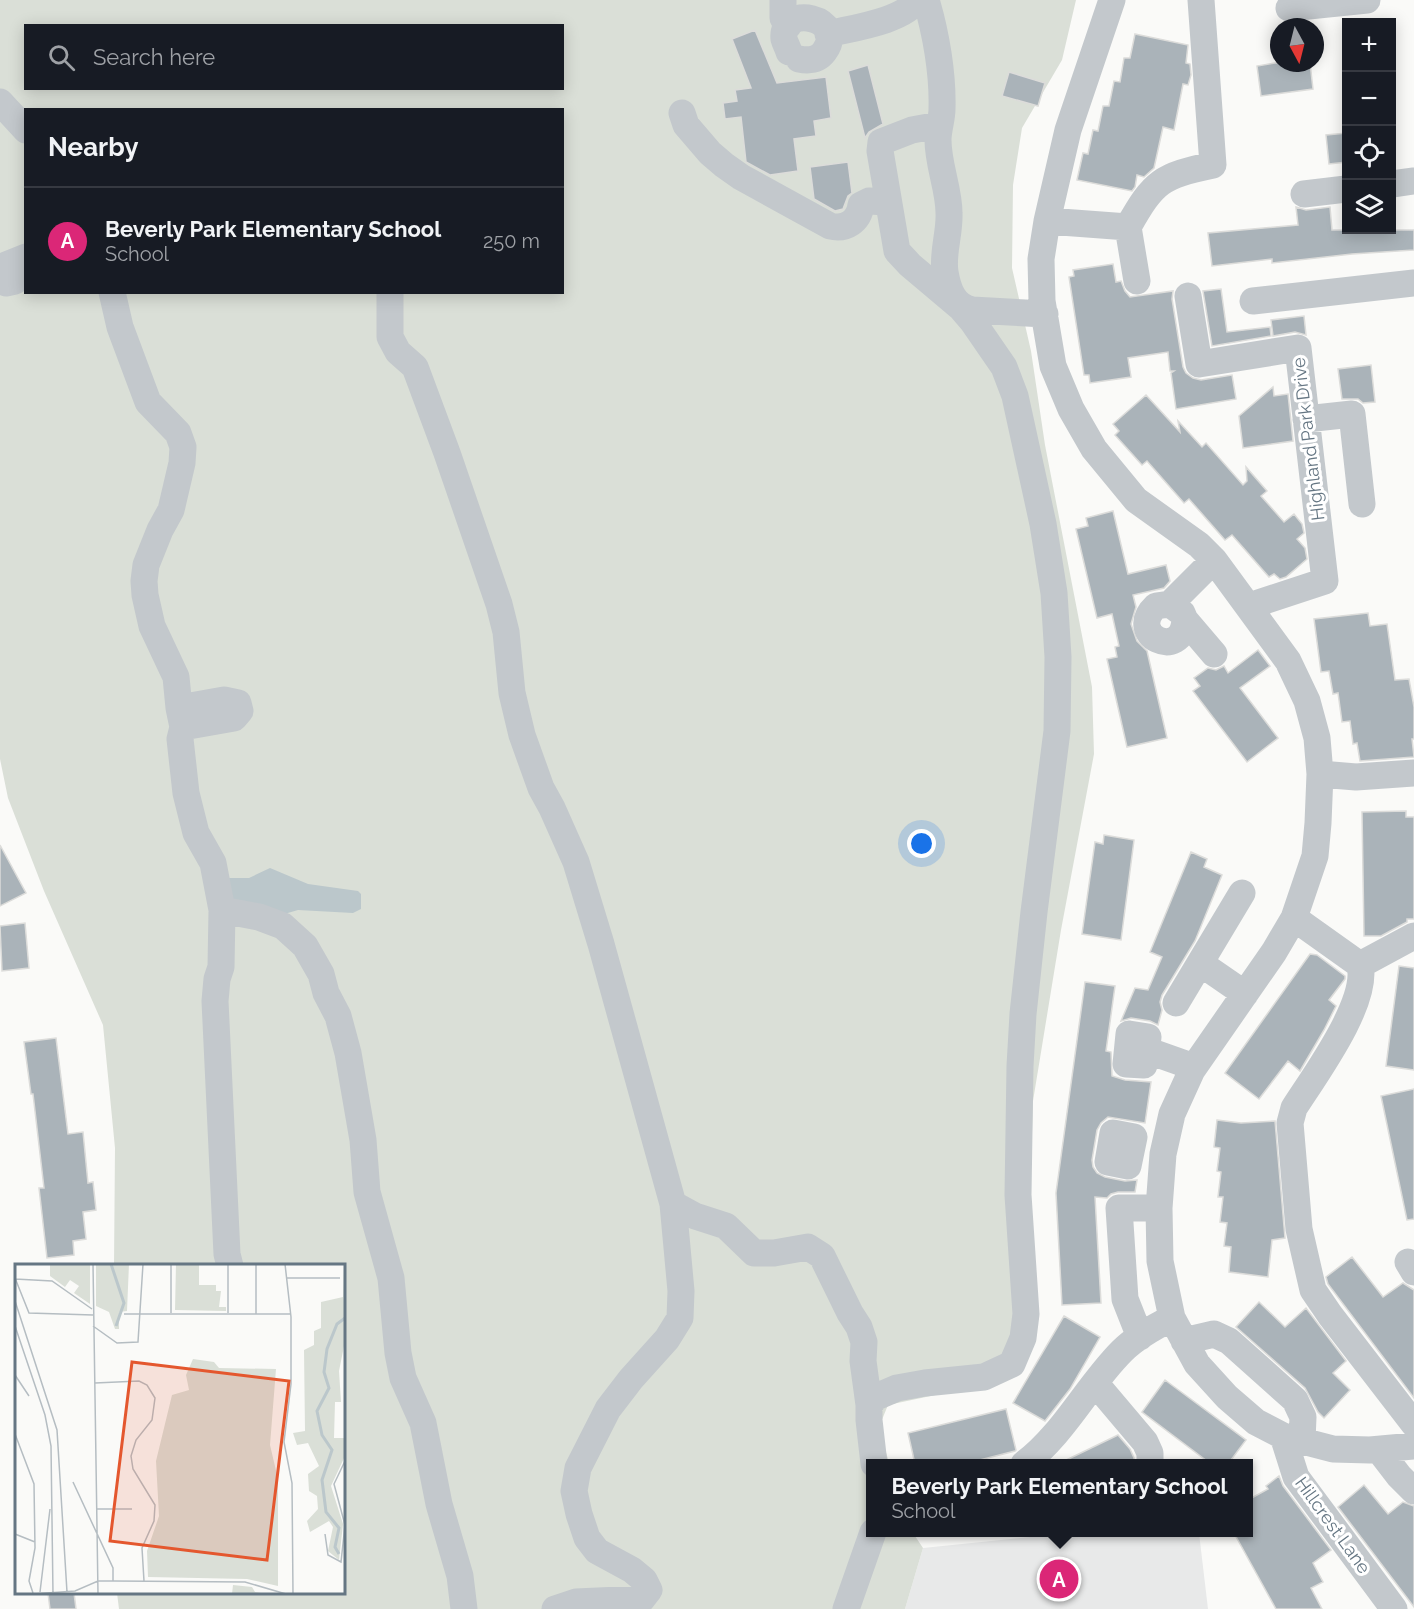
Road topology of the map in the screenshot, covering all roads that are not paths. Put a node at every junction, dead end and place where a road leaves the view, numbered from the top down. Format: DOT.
graph roads {
  1 [pos="917,0"];
  2 [pos="926,0"];
  3 [pos="1112,0"];
  4 [pos="1201,0"];
  5 [pos="1367,0"];
  6 [pos="1289,8"];
  7 [pos="786,13"];
  8 [pos="828,34"];
  9 [pos="0,102"];
  10 [pos="682,113"];
  11 [pos="939,125"];
  12 [pos="24,128"];
  13 [pos="1414,181"];
  14 [pos="1396,183"];
  15 [pos="1342,190"];
  16 [pos="1304,194"];
  17 [pos="887,202"];
  18 [pos="1047,221"];
  19 [pos="1128,227"];
  20 [pos="1137,281"];
  21 [pos="1414,283"];
  22 [pos="112,294"];
  23 [pos="390,294"];
  24 [pos="1188,296"];
  25 [pos="1253,301"];
  26 [pos="961,308"];
  27 [pos="1045,315"];
  28 [pos="1306,419"];
  29 [pos="1362,504"];
  30 [pos="1214,560"];
  31 [pos="1249,606"];
  32 [pos="1214,654"];
  33 [pos="1414,773"];
  34 [pos="1320,774"];
  35 [pos="1242,893"];
  36 [pos="222,910"];
  37 [pos="1294,918"];
  38 [pos="1414,936"];
  39 [pos="1200,963"];
  40 [pos="1360,965"];
  41 [pos="1245,994"];
  42 [pos="1176,1003"];
  43 [pos="1146,1050"];
  44 [pos="1194,1067"];
  45 [pos="1131,1149"];
  46 [pos="1163,1154"];
  47 [pos="673,1204"];
  48 [pos="1159,1208"];
  49 [pos="230,1264"];
  50 [pos="1172,1317"];
  51 [pos="1140,1337"];
  52 [pos="1185,1341"];
  53 [pos="1096,1384"];
  54 [pos="869,1404"];
  55 [pos="1414,1424"];
  56 [pos="1293,1439"];
  57 [pos="1414,1446"];
  58 [pos="1379,1450"];
  59 [pos="873,1459"];
  60 [pos="1030,1459"];
  61 [pos="1150,1459"];
  62 [pos="1414,1491"];
  63 [pos="872,1537"];
  64 [pos="464,1609"];
  65 [pos="555,1609"];
  66 [pos="846,1609"];
  67 [pos="1394,1609"];
  1 -- 8 [label="street"];
  2 -- 11 [label="street"];
  3 -- 18 [label="street"];
  4 -- 19 [label="street"];
  5 -- 6 [label="street"];
  7 -- 8 [label="street"];
  7 -- 8 [label="street"];
  9 -- 12 [label="street"];
  10 -- 17 [label="street"];
  11 -- 17 [label="street"];
  11 -- 26 [label="street"];
  13 -- 14 [label="street"];
  15 -- 16 [label="street"];
  17 -- 26 [label="street"];
  18 -- 19 [label="street"];
  18 -- 27 [label="street"];
  19 -- 20 [label="street"];
  21 -- 25 [label="street"];
  22 -- 36 [label="street"];
  23 -- 47 [label="street"];
  24 -- 28 [label="street, Highland Park Drive"];
  26 -- 27 [label="street"];
  26 -- 54 [label="street"];
  27 -- 30 [label="street"];
  28 -- 29 [label="street"];
  28 -- 31 [label="street, Highland Park Drive"];
  30 -- 31 [label="street"];
  30 -- 32 [label="street"];
  31 -- 34 [label="street"];
  33 -- 34 [label="street"];
  34 -- 37 [label="street"];
  35 -- 39 [label="street"];
  36 -- 49 [label="street"];
  36 -- 64 [label="street"];
  37 -- 40 [label="street"];
  37 -- 41 [label="street"];
  38 -- 40 [label="street"];
  39 -- 41 [label="street"];
  39 -- 42 [label="street"];
  40 -- 55 [label="street"];
  41 -- 44 [label="street"];
  43 -- 44 [label="street"];
  44 -- 46 [label="street"];
  45 -- 46 [label="street"];
  46 -- 48 [label="street"];
  47 -- 54 [label="street"];
  47 -- 65 [label="street"];
  48 -- 50 [label="street"];
  48 -- 51 [label="street"];
  50 -- 51 [label="street"];
  50 -- 52 [label="street"];
  51 -- 53 [label="street"];
  52 -- 56 [label="street"];
  52 -- 56 [label="street, Hillcrest Lane"];
  53 -- 60 [label="street"];
  53 -- 61 [label="street"];
  54 -- 59 [label="street"];
  56 -- 58 [label="street"];
  56 -- 67 [label="street, Hillcrest Lane"];
  57 -- 58 [label="street"];
  58 -- 62 [label="street"];
  63 -- 66 [label="street"];
}
